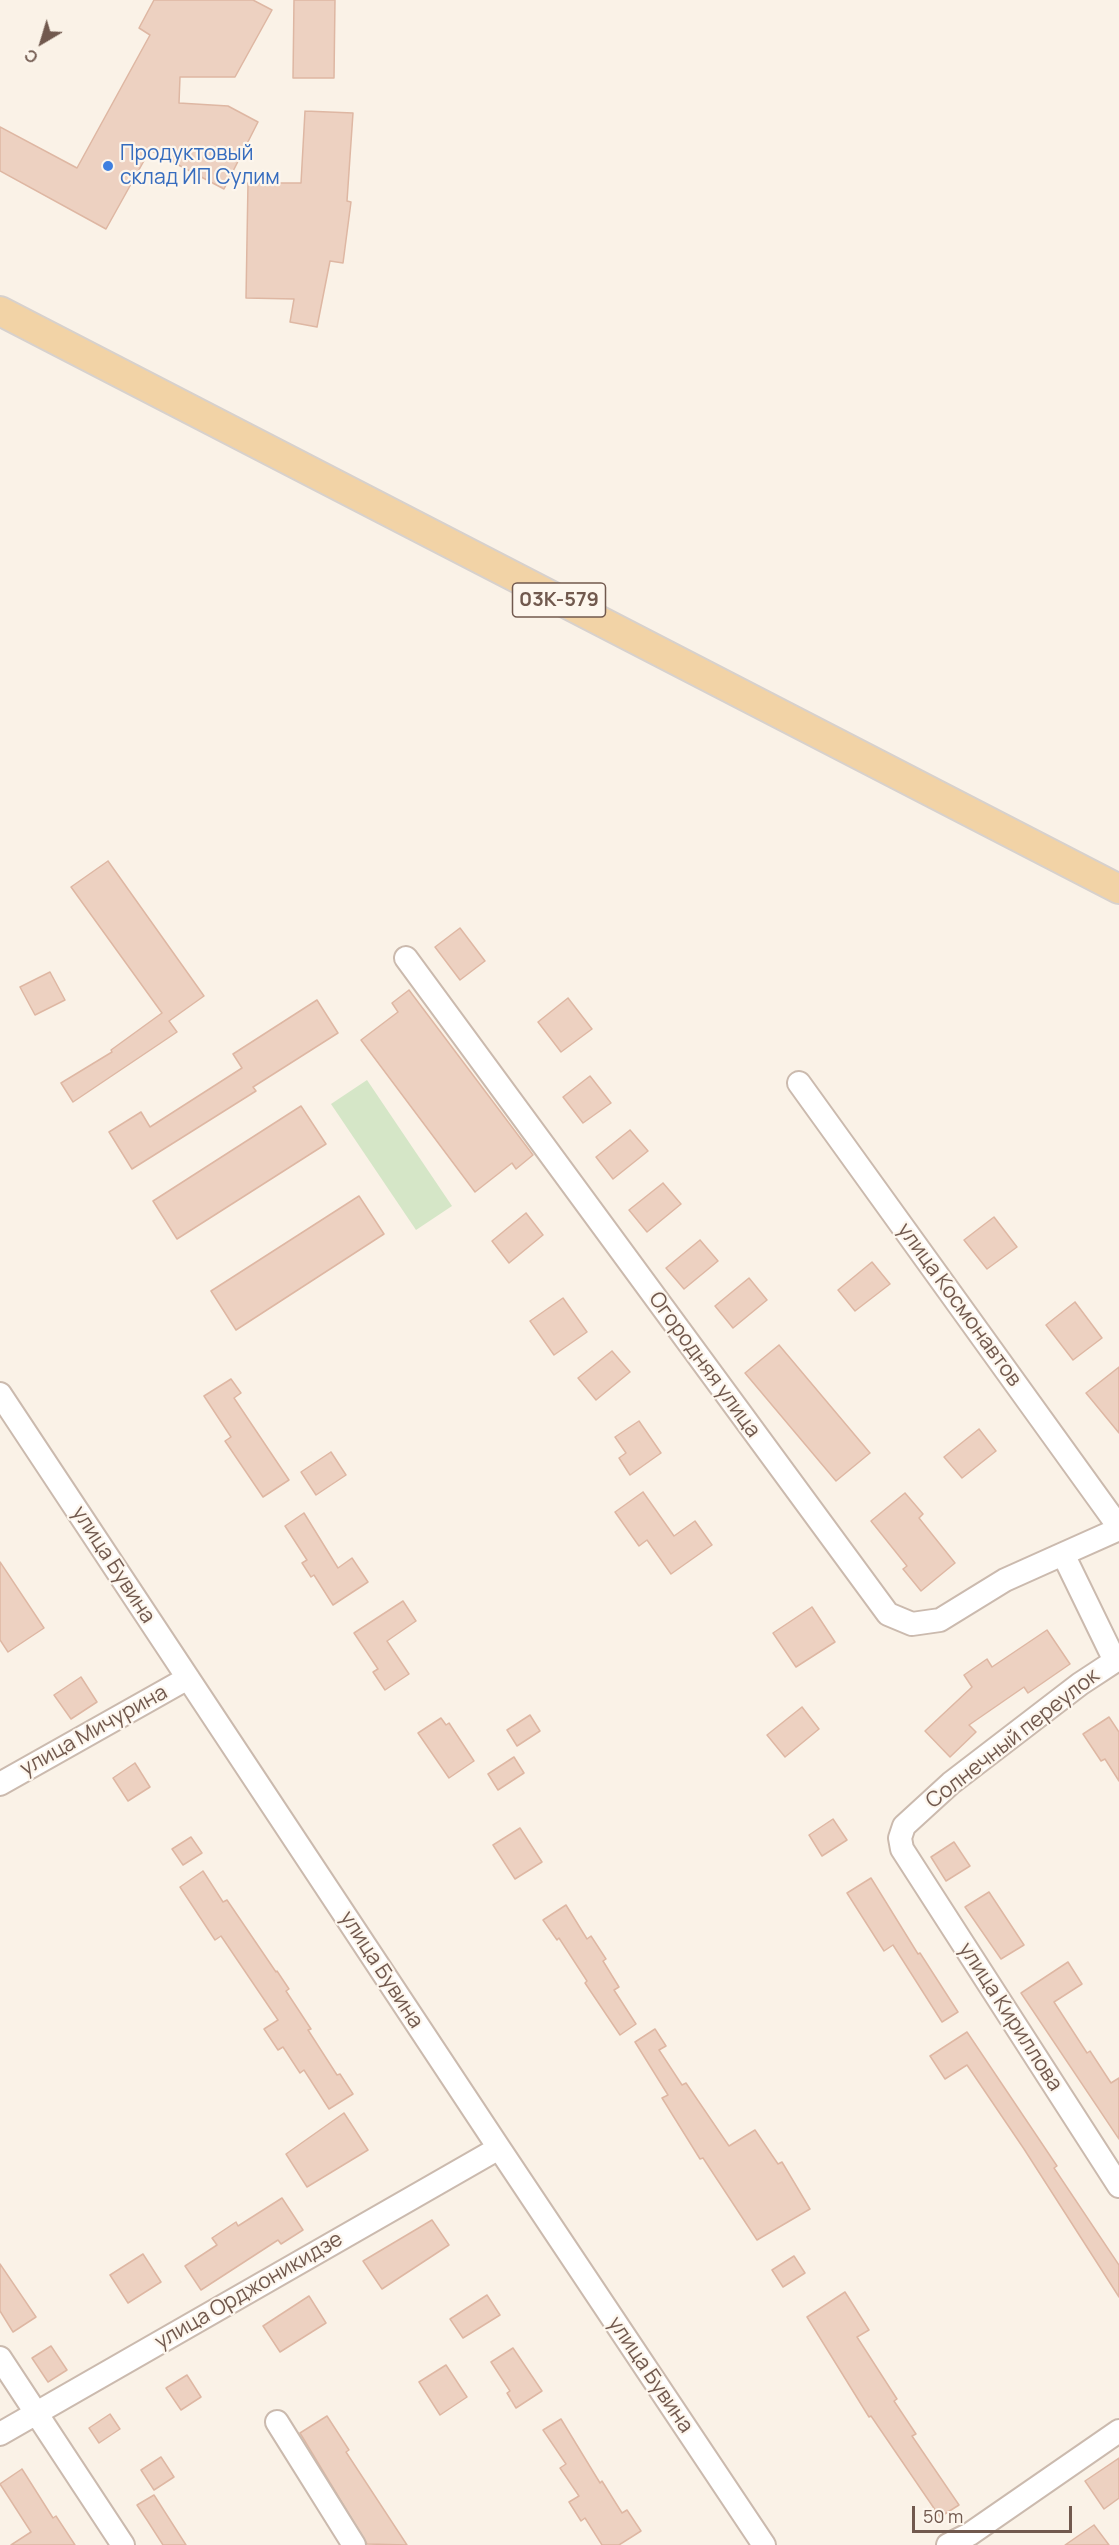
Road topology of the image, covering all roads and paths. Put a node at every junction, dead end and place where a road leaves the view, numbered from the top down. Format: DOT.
graph roads {
  1 [pos="0,310"];
  2 [pos="1119,889"];
  3 [pos="406,958"];
  4 [pos="799,1083"];
  5 [pos="0,1394"];
  6 [pos="1119,1528"];
  7 [pos="1063,1554"];
  8 [pos="1117,1664"];
  9 [pos="188,1678"];
  10 [pos="0,1784"];
  11 [pos="902,1849"];
  12 [pos="499,2148"];
  13 [pos="1119,2186"];
  14 [pos="0,2358"];
  15 [pos="36,2413"];
  16 [pos="277,2422"];
  17 [pos="1119,2431"];
  18 [pos="0,2434"];
  19 [pos="123,2545"];
  20 [pos="354,2545"];
  21 [pos="764,2545"];
  22 [pos="948,2545"];
  1 -- 2 [label="main road, 03К-579"];
  3 -- 7 [label="street, Огородняя улица"];
  4 -- 6 [label="street, улица Космонавтов"];
  5 -- 9 [label="street, улица Бувина"];
  6 -- 7 [label="street"];
  7 -- 8 [label="street, Солнечный переулок"];
  8 -- 11 [label="street, Солнечный переулок"];
  9 -- 10 [label="street, улица Мичурина"];
  9 -- 12 [label="street, улица Бувина"];
  11 -- 13 [label="street, улица Кириллова"];
  12 -- 15 [label="street, улица Орджоникидзе"];
  12 -- 21 [label="street, улица Бувина"];
  14 -- 15 [label="street"];
  15 -- 18 [label="street, улица Орджоникидзе"];
  15 -- 19 [label="street"];
  16 -- 20 [label="street"];
  17 -- 22 [label="street"];
}
